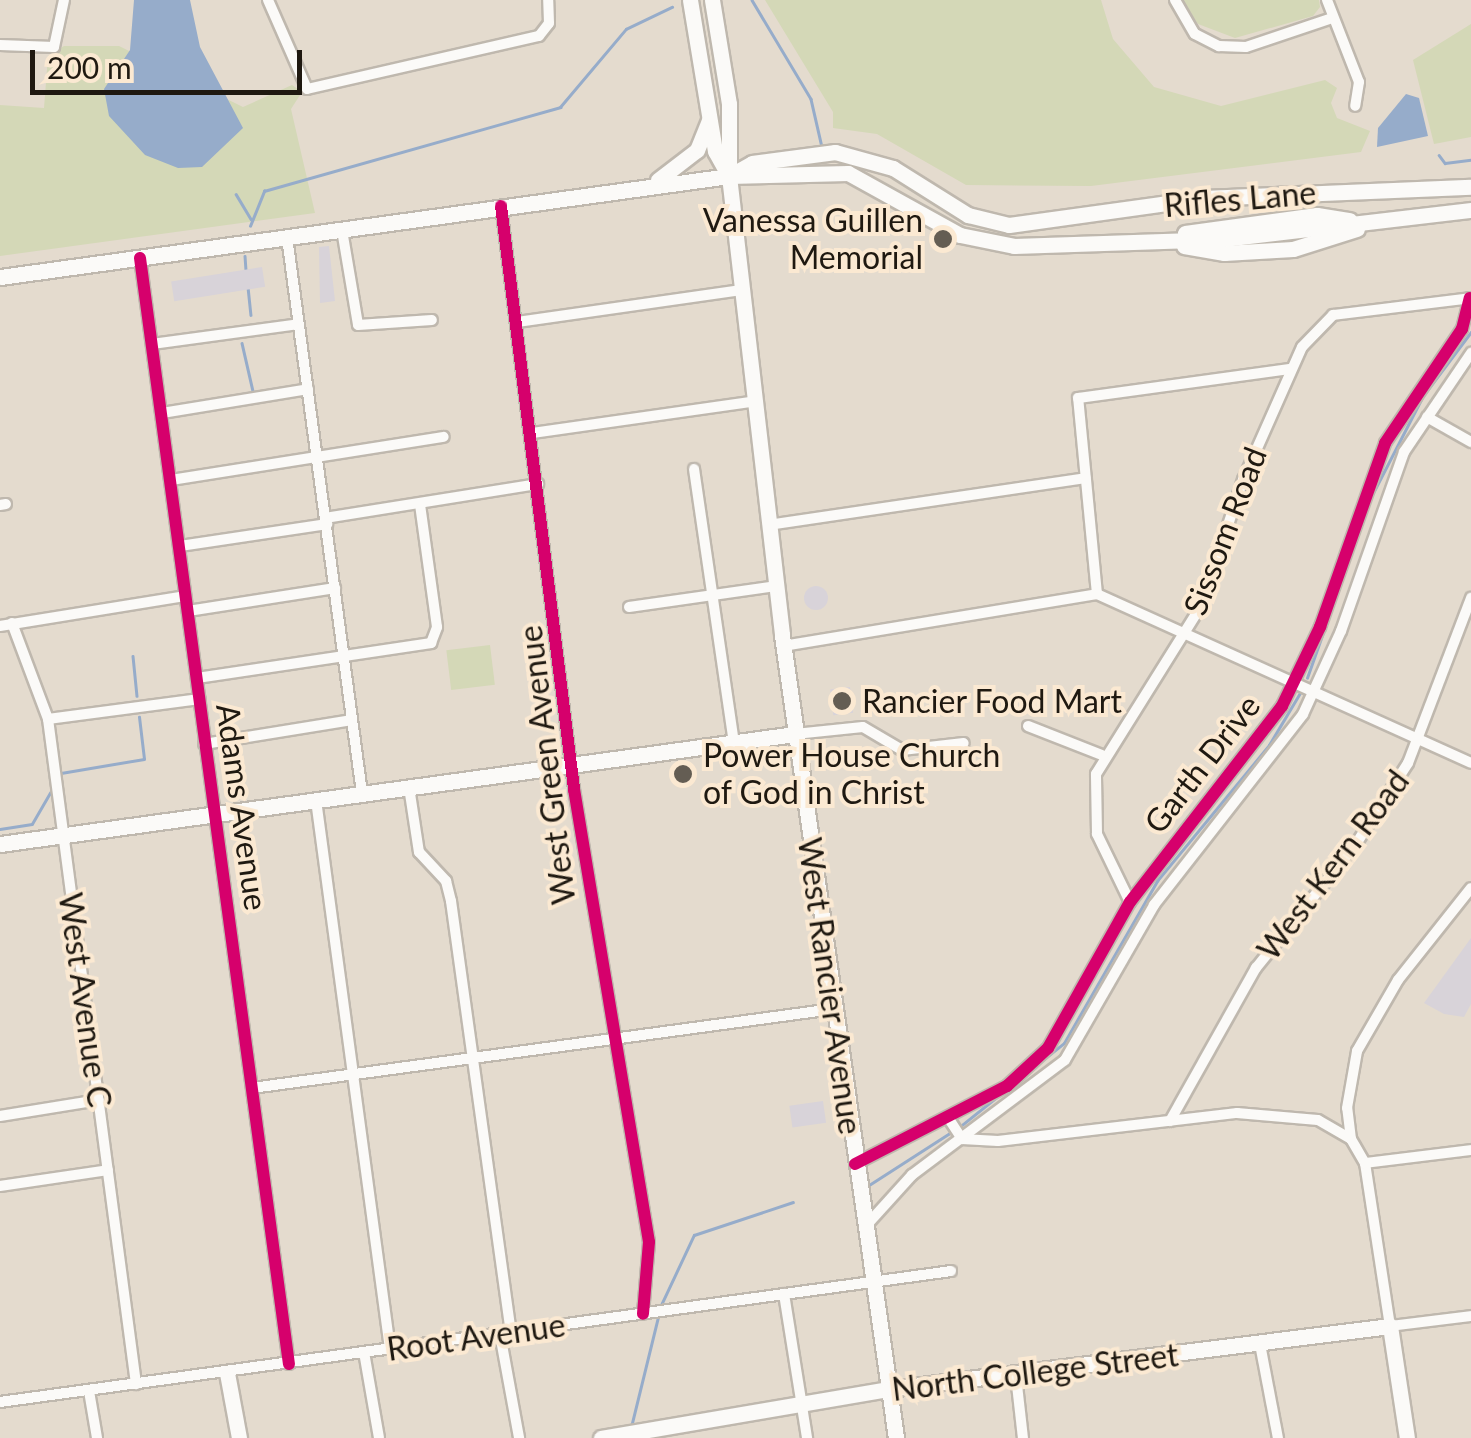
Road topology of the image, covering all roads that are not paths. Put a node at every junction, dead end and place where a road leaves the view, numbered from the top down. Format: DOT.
graph roads {
  1 [pos="64,0"];
  2 [pos="268,0"];
  3 [pos="548,0"];
  4 [pos="690,0"];
  5 [pos="712,0"];
  6 [pos="1176,0"];
  7 [pos="1327,0"];
  8 [pos="1332,18"];
  9 [pos="0,45"];
  10 [pos="1355,106"];
  11 [pos="709,120"];
  12 [pos="728,176"];
  13 [pos="650,184"];
  14 [pos="1471,187"];
  15 [pos="501,206"];
  16 [pos="1471,210"];
  17 [pos="342,230"];
  18 [pos="287,237"];
  19 [pos="140,258"];
  20 [pos="0,276"];
  21 [pos="742,290"];
  22 [pos="1470,298"];
  23 [pos="432,320"];
  24 [pos="517,322"];
  25 [pos="299,324"];
  26 [pos="152,344"];
  27 [pos="1471,353"];
  28 [pos="1290,369"];
  29 [pos="308,389"];
  30 [pos="756,401"];
  31 [pos="162,413"];
  32 [pos="1426,417"];
  33 [pos="532,433"];
  34 [pos="444,437"];
  35 [pos="1471,442"];
  36 [pos="317,458"];
  37 [pos="694,469"];
  38 [pos="1086,478"];
  39 [pos="171,480"];
  40 [pos="538,484"];
  41 [pos="420,505"];
  42 [pos="326,521"];
  43 [pos="768,525"];
  44 [pos="180,546"];
  45 [pos="776,586"];
  46 [pos="335,588"];
  47 [pos="1097,594"];
  48 [pos="186,596"];
  49 [pos="713,596"];
  50 [pos="1471,598"];
  51 [pos="629,607"];
  52 [pos="188,611"];
  53 [pos="6,624"];
  54 [pos="1186,632"];
  55 [pos="783,646"];
  56 [pos="344,657"];
  57 [pos="197,678"];
  58 [pos="1295,680"];
  59 [pos="1316,690"];
  60 [pos="200,699"];
  61 [pos="48,720"];
  62 [pos="352,720"];
  63 [pos="1028,726"];
  64 [pos="795,734"];
  65 [pos="1420,741"];
  66 [pos="204,744"];
  67 [pos="734,744"];
  68 [pos="964,744"];
  69 [pos="1102,755"];
  70 [pos="1471,763"];
  71 [pos="575,764"];
  72 [pos="409,788"];
  73 [pos="362,793"];
  74 [pos="316,800"];
  75 [pos="214,813"];
  76 [pos="63,835"];
  77 [pos="0,844"];
  78 [pos="1471,888"];
  79 [pos="1130,902"];
  80 [pos="833,1010"];
  81 [pos="613,1040"];
  82 [pos="472,1058"];
  83 [pos="352,1076"];
  84 [pos="252,1088"];
  85 [pos="99,1100"];
  86 [pos="0,1116"];
  87 [pos="950,1118"];
  88 [pos="1170,1120"];
  89 [pos="962,1139"];
  90 [pos="1351,1140"];
  91 [pos="1471,1150"];
  92 [pos="1365,1162"];
  93 [pos="855,1164"];
  94 [pos="108,1170"];
  95 [pos="0,1186"];
  96 [pos="864,1228"];
  97 [pos="951,1272"];
  98 [pos="874,1281"];
  99 [pos="784,1294"];
  100 [pos="647,1314"];
  101 [pos="1471,1316"];
  102 [pos="1390,1326"];
  103 [pos="506,1333"];
  104 [pos="1260,1344"];
  105 [pos="390,1350"];
  106 [pos="364,1352"];
  107 [pos="290,1364"];
  108 [pos="227,1372"];
  109 [pos="1016,1376"];
  110 [pos="136,1384"];
  111 [pos="889,1389"];
  112 [pos="89,1391"];
  113 [pos="0,1402"];
  114 [pos="801,1402"];
  115 [pos="655,1432"];
  116 [pos="97,1438"];
  117 [pos="239,1438"];
  118 [pos="379,1438"];
  119 [pos="519,1438"];
  120 [pos="600,1438"];
  121 [pos="807,1438"];
  122 [pos="896,1438"];
  123 [pos="1023,1438"];
  124 [pos="1278,1438"];
  125 [pos="1407,1438"];
  1 -- 9 [label="street"];
  2 -- 3 [label="street"];
  4 -- 11 [label="street"];
  5 -- 12 [label="street"];
  6 -- 8 [label="street"];
  7 -- 8 [label="street"];
  8 -- 10 [label="street"];
  11 -- 12 [label="street"];
  11 -- 13 [label="street"];
  12 -- 13 [label="street"];
  12 -- 14 [label="street, Rifles Lane"];
  12 -- 16 [label="street, Rifles Lane"];
  12 -- 21 [label="street, West Rancier Avenue"];
  13 -- 15 [label="street"];
  15 -- 17 [label="street"];
  15 -- 24 [label="street, West Green Avenue"];
  17 -- 18 [label="street"];
  17 -- 23 [label="street"];
  18 -- 19 [label="street"];
  18 -- 25 [label="street"];
  19 -- 20 [label="street"];
  19 -- 26 [label="street, Adams Avenue"];
  21 -- 24 [label="street"];
  21 -- 30 [label="street, West Rancier Avenue"];
  22 -- 28 [label="street, Sissom Road"];
  22 -- 58 [label="street, Garth Drive"];
  24 -- 33 [label="street, West Green Avenue"];
  25 -- 26 [label="street"];
  25 -- 29 [label="street"];
  26 -- 31 [label="street, Adams Avenue"];
  27 -- 32 [label="street"];
  28 -- 38 [label="street"];
  28 -- 54 [label="street, Sissom Road"];
  29 -- 31 [label="street"];
  29 -- 36 [label="street"];
  30 -- 33 [label="street"];
  30 -- 43 [label="street, West Rancier Avenue"];
  31 -- 39 [label="street, Adams Avenue"];
  32 -- 35 [label="street"];
  32 -- 59 [label="street"];
  33 -- 40 [label="street, West Green Avenue"];
  34 -- 36 [label="street"];
  36 -- 39 [label="street"];
  36 -- 42 [label="street"];
  37 -- 49 [label="street"];
  38 -- 43 [label="street"];
  38 -- 47 [label="street"];
  39 -- 44 [label="street, Adams Avenue"];
  40 -- 41 [label="street"];
  40 -- 71 [label="street, West Green Avenue"];
  41 -- 42 [label="street"];
  41 -- 56 [label="street"];
  42 -- 44 [label="street"];
  42 -- 46 [label="street"];
  43 -- 45 [label="street, West Rancier Avenue"];
  44 -- 48 [label="street, Adams Avenue"];
  45 -- 49 [label="street"];
  45 -- 55 [label="street, West Rancier Avenue"];
  46 -- 52 [label="street"];
  46 -- 56 [label="street"];
  47 -- 54 [label="street"];
  47 -- 55 [label="street"];
  48 -- 52 [label="street, Adams Avenue"];
  48 -- 53 [label="street"];
  49 -- 51 [label="street"];
  49 -- 67 [label="street"];
  50 -- 65 [label="street, West Kern Road"];
  52 -- 57 [label="street, Adams Avenue"];
  53 -- 61 [label="street, West Avenue C"];
  54 -- 58 [label="street"];
  54 -- 69 [label="street, Sissom Road"];
  55 -- 64 [label="street, West Rancier Avenue"];
  56 -- 57 [label="street"];
  56 -- 62 [label="street"];
  57 -- 60 [label="street, Adams Avenue"];
  58 -- 59 [label="street"];
  58 -- 79 [label="street, Garth Drive"];
  59 -- 65 [label="street"];
  59 -- 89 [label="street"];
  60 -- 61 [label="street"];
  60 -- 66 [label="street, Adams Avenue"];
  61 -- 76 [label="street, West Avenue C"];
  62 -- 66 [label="street"];
  62 -- 73 [label="street"];
  63 -- 69 [label="street"];
  64 -- 67 [label="street"];
  64 -- 68 [label="street"];
  64 -- 80 [label="street, West Rancier Avenue"];
  65 -- 70 [label="street"];
  65 -- 88 [label="street, West Kern Road"];
  66 -- 75 [label="street, Adams Avenue"];
  67 -- 71 [label="street"];
  69 -- 79 [label="street, Sissom Road"];
  71 -- 72 [label="street"];
  71 -- 81 [label="street, West Green Avenue"];
  72 -- 73 [label="street"];
  72 -- 82 [label="street"];
  73 -- 74 [label="street"];
  74 -- 75 [label="street"];
  74 -- 83 [label="street"];
  75 -- 76 [label="street"];
  75 -- 84 [label="street, Adams Avenue"];
  76 -- 77 [label="street"];
  76 -- 85 [label="street, West Avenue C"];
  78 -- 90 [label="street"];
  79 -- 87 [label="street, Garth Drive"];
  80 -- 81 [label="street"];
  80 -- 93 [label="street, West Rancier Avenue"];
  81 -- 82 [label="street"];
  81 -- 100 [label="street, West Green Avenue"];
  82 -- 83 [label="street"];
  82 -- 103 [label="street"];
  83 -- 84 [label="street"];
  83 -- 105 [label="street"];
  84 -- 107 [label="street, Adams Avenue"];
  85 -- 86 [label="street"];
  85 -- 94 [label="street, West Avenue C"];
  87 -- 89 [label="street"];
  87 -- 93 [label="street, Garth Drive"];
  88 -- 89 [label="street"];
  88 -- 90 [label="street"];
  89 -- 96 [label="street"];
  90 -- 92 [label="street"];
  91 -- 92 [label="street"];
  92 -- 102 [label="street"];
  93 -- 96 [label="street, West Rancier Avenue"];
  94 -- 95 [label="street"];
  94 -- 110 [label="street, West Avenue C"];
  96 -- 98 [label="street, West Rancier Avenue"];
  97 -- 98 [label="street, Root Avenue"];
  98 -- 99 [label="street, Root Avenue"];
  98 -- 111 [label="street, West Rancier Avenue"];
  99 -- 100 [label="street, Root Avenue"];
  99 -- 114 [label="street"];
  100 -- 103 [label="street, Root Avenue"];
  101 -- 102 [label="street, North College Street"];
  102 -- 104 [label="street, North College Street"];
  102 -- 125 [label="street"];
  103 -- 105 [label="street, Root Avenue"];
  103 -- 119 [label="street"];
  104 -- 109 [label="street, North College Street"];
  104 -- 124 [label="street"];
  105 -- 106 [label="street, Root Avenue"];
  106 -- 107 [label="street, Root Avenue"];
  106 -- 118 [label="street"];
  107 -- 108 [label="street, Root Avenue"];
  108 -- 110 [label="street, Root Avenue"];
  108 -- 117 [label="street"];
  109 -- 111 [label="street, North College Street"];
  109 -- 123 [label="street"];
  110 -- 112 [label="street, Root Avenue"];
  111 -- 114 [label="street, North College Street"];
  111 -- 122 [label="street, West Rancier Avenue"];
  112 -- 113 [label="street, Root Avenue"];
  112 -- 116 [label="street"];
  114 -- 115 [label="street, North College Street"];
  114 -- 121 [label="street"];
  115 -- 120 [label="street, North College Street"];
}
